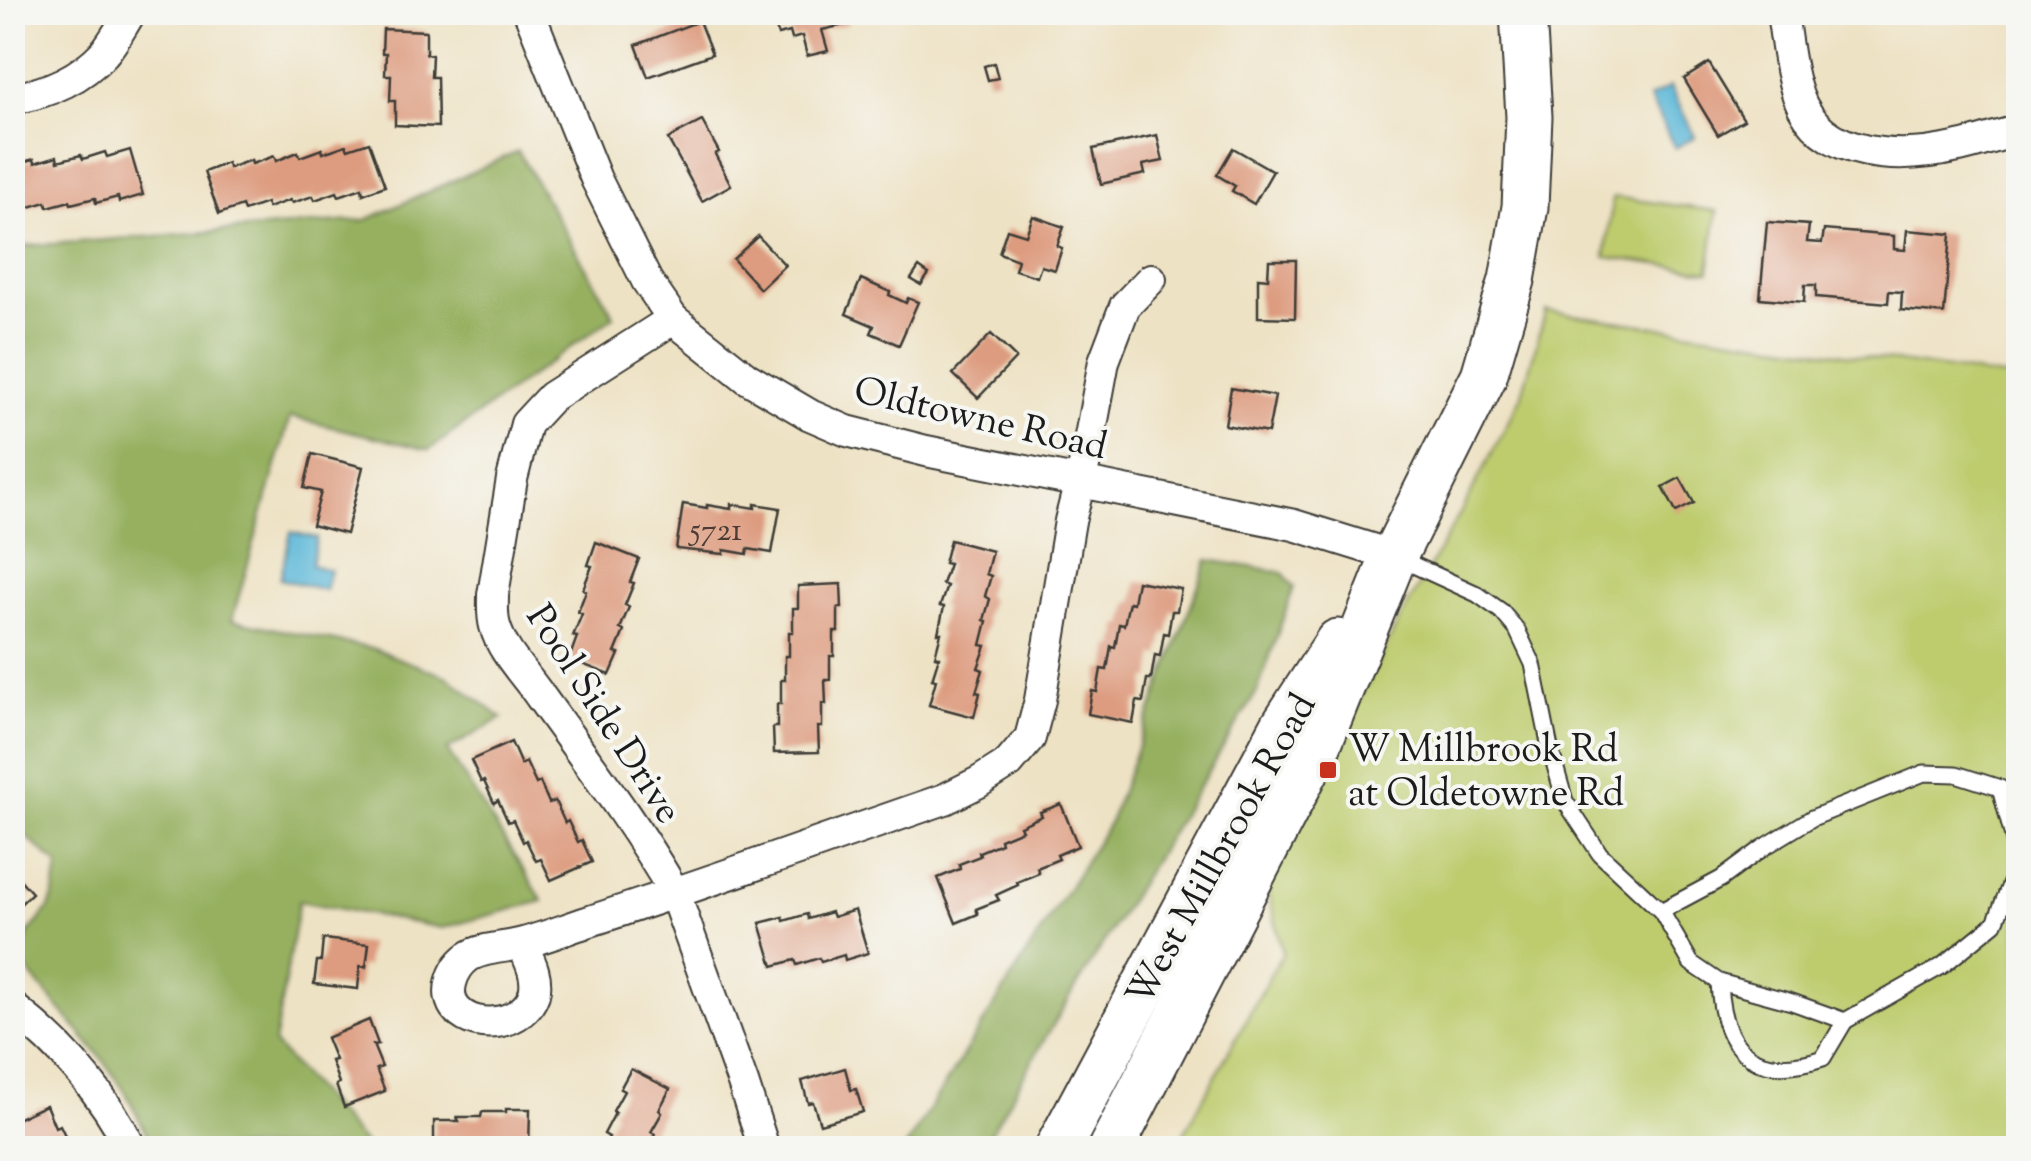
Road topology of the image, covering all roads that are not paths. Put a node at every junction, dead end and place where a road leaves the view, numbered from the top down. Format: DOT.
graph roads {
  1 [pos="130,12"];
  2 [pos="530,12"];
  3 [pos="1523,12"];
  4 [pos="1782,12"];
  5 [pos="12,98"];
  6 [pos="2018,131"];
  7 [pos="1151,279"];
  8 [pos="672,319"];
  9 [pos="1080,483"];
  10 [pos="1394,556"];
  11 [pos="2018,856"];
  12 [pos="2018,865"];
  13 [pos="674,892"];
  14 [pos="1661,911"];
  15 [pos="522,944"];
  16 [pos="1718,982"];
  17 [pos="12,1007"];
  18 [pos="1844,1020"];
  19 [pos="131,1148"];
  20 [pos="764,1148"];
  21 [pos="1058,1148"];
  22 [pos="1111,1148"];
  1 -- 5 [label="street"];
  2 -- 8 [label="street, Oldtowne Road"];
  3 -- 10 [label="main road, West Millbrook Road"];
  4 -- 6 [label="street"];
  7 -- 9 [label="street"];
  8 -- 9 [label="street, Oldtowne Road"];
  8 -- 13 [label="street, Pool Side Drive"];
  9 -- 10 [label="street, Oldtowne Road"];
  9 -- 13 [label="street"];
  10 -- 14 [label="lane"];
  10 -- 21 [label="main road, West Millbrook Road"];
  10 -- 22 [label="main road, West Millbrook Road"];
  11 -- 14 [label="lane"];
  12 -- 18 [label="lane"];
  13 -- 15 [label="street"];
  13 -- 20 [label="street, Pool Side Drive"];
  14 -- 16 [label="lane"];
  16 -- 18 [label="lane"];
  16 -- 18 [label="lane"];
  17 -- 19 [label="street"];
}
